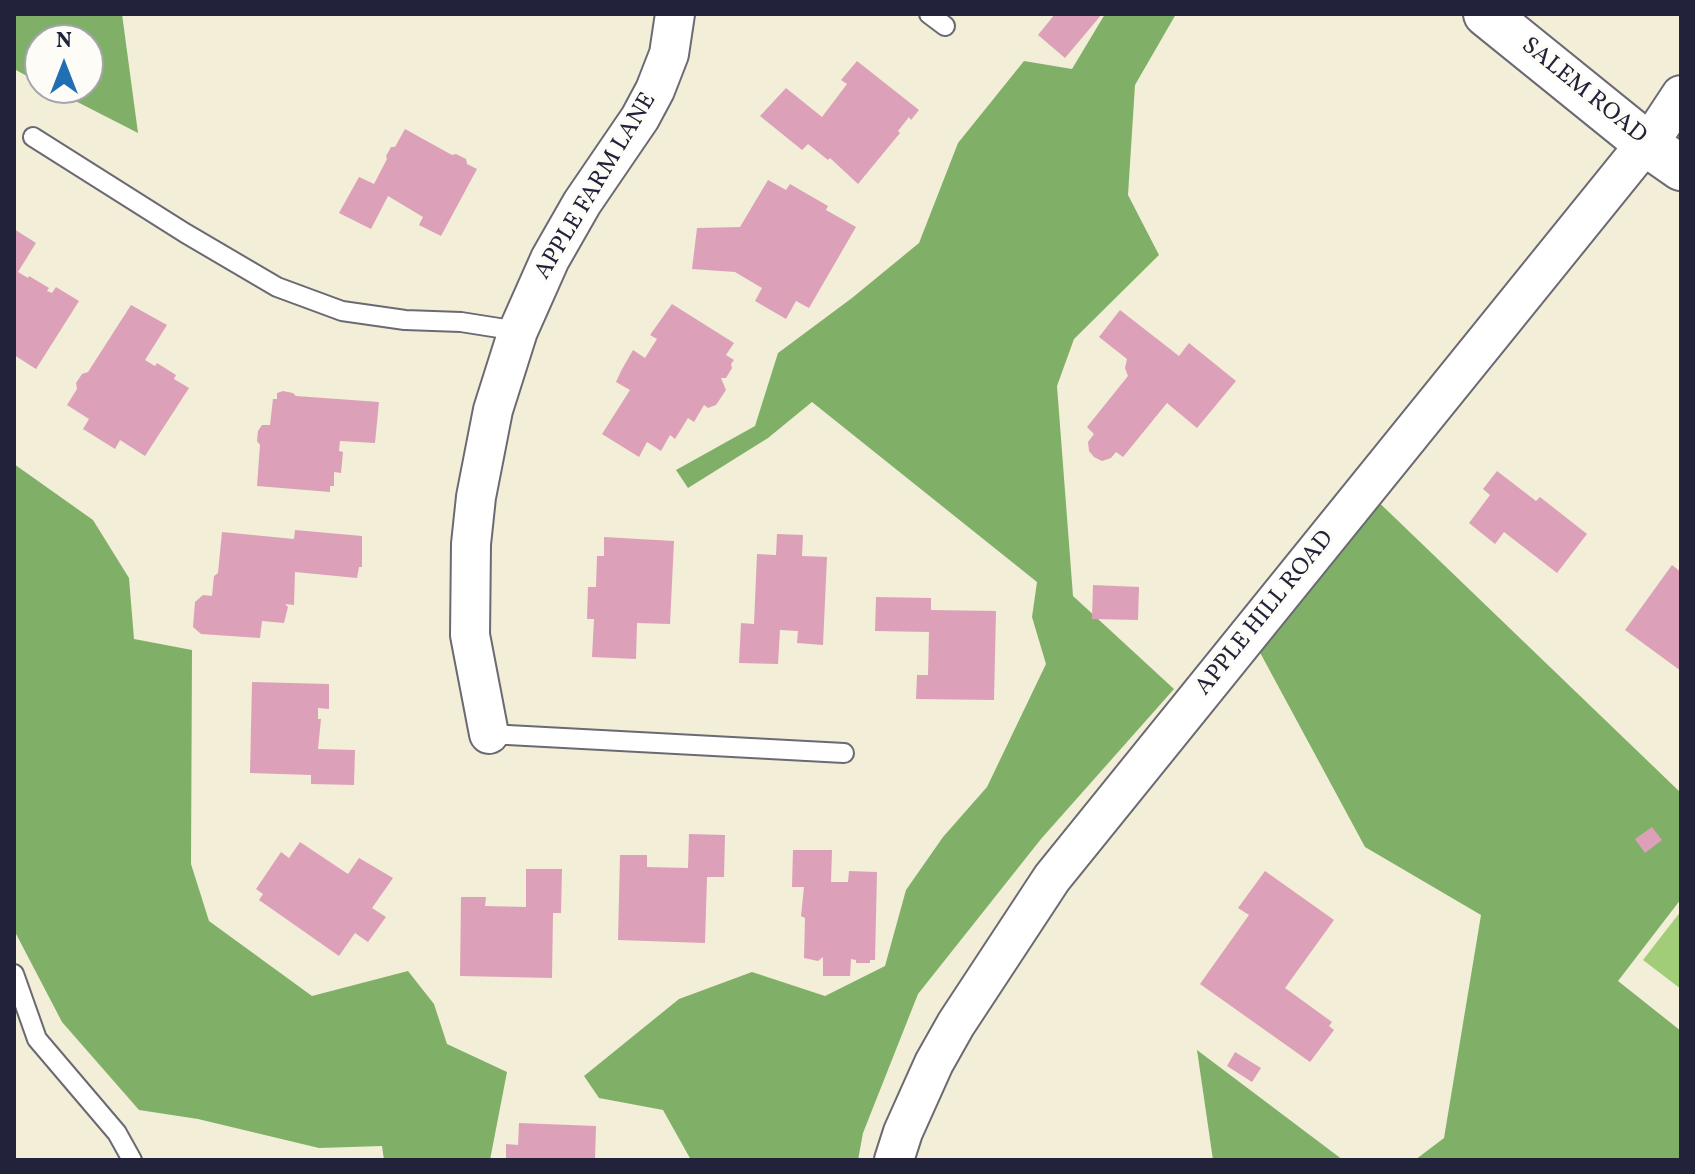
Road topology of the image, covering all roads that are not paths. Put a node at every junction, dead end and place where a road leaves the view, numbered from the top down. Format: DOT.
graph roads {
  1 [pos="675,14"];
  2 [pos="929,14"];
  3 [pos="1486,14"];
  4 [pos="945,26"];
  5 [pos="1681,95"];
  6 [pos="33,137"];
  7 [pos="1664,156"];
  8 [pos="518,331"];
  9 [pos="489,734"];
  10 [pos="844,753"];
  11 [pos="14,974"];
  12 [pos="132,1160"];
  13 [pos="894,1160"];
  1 -- 8 [label="street, APPLE FARM LANE"];
  2 -- 4 [label="lane"];
  3 -- 7 [label="street, SALEM ROAD"];
  5 -- 7 [label="street, APPLE HILL ROAD"];
  6 -- 8 [label="lane"];
  7 -- 13 [label="street, APPLE HILL ROAD"];
  8 -- 9 [label="street, APPLE FARM LANE"];
  9 -- 10 [label="lane"];
  11 -- 12 [label="lane"];
}
